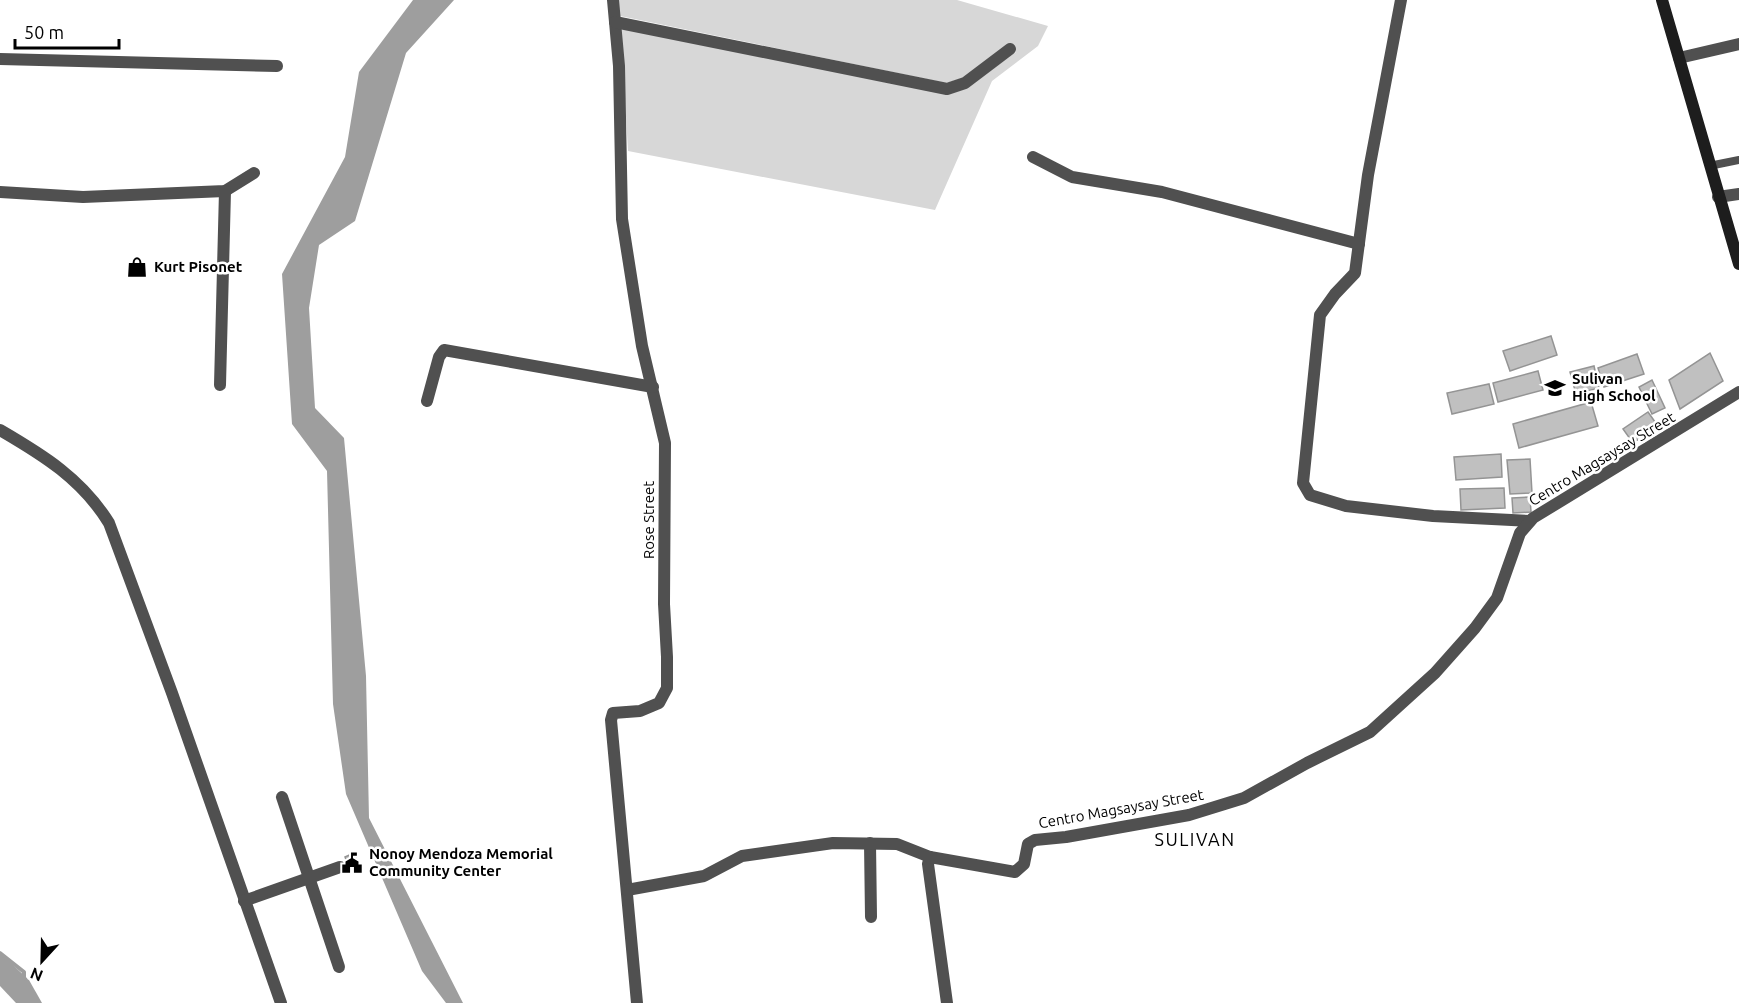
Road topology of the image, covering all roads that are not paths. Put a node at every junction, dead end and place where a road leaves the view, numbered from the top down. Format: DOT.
graph roads {
  1 [pos="614,0"];
  2 [pos="1401,0"];
  3 [pos="1662,0"];
  4 [pos="615,22"];
  5 [pos="1739,44"];
  6 [pos="1010,49"];
  7 [pos="1679,58"];
  8 [pos="0,59"];
  9 [pos="277,66"];
  10 [pos="1033,157"];
  11 [pos="1739,160"];
  12 [pos="1709,166"];
  13 [pos="254,173"];
  14 [pos="225,191"];
  15 [pos="0,192"];
  16 [pos="1739,194"];
  17 [pos="1718,197"];
  18 [pos="1359,244"];
  19 [pos="1739,264"];
  20 [pos="220,385"];
  21 [pos="653,387"];
  22 [pos="1739,392"];
  23 [pos="427,401"];
  24 [pos="0,430"];
  25 [pos="1530,521"];
  26 [pos="282,797"];
  27 [pos="870,843"];
  28 [pos="930,857"];
  29 [pos="339,867"];
  30 [pos="309,878"];
  31 [pos="627,890"];
  32 [pos="244,900"];
  33 [pos="872,916"];
  34 [pos="339,967"];
  35 [pos="281,1003"];
  36 [pos="637,1003"];
  37 [pos="947,1003"];
  1 -- 4 [label="street, Rose Street"];
  2 -- 18 [label="street"];
  3 -- 7 [label="main road"];
  4 -- 6 [label="street"];
  4 -- 21 [label="street, Rose Street"];
  5 -- 7 [label="street"];
  7 -- 12 [label="main road"];
  8 -- 9 [label="street"];
  10 -- 18 [label="street"];
  11 -- 12 [label="lane"];
  12 -- 17 [label="main road"];
  13 -- 14 [label="street"];
  14 -- 15 [label="street"];
  14 -- 20 [label="street"];
  16 -- 17 [label="street"];
  17 -- 19 [label="main road"];
  18 -- 25 [label="street"];
  21 -- 23 [label="street"];
  21 -- 31 [label="street, Rose Street"];
  22 -- 25 [label="street, Centro Magsaysay Street"];
  24 -- 32 [label="street"];
  25 -- 28 [label="street, Centro Magsaysay Street"];
  26 -- 30 [label="street"];
  27 -- 28 [label="street, Centro Magsaysay Street"];
  27 -- 31 [label="street, Centro Magsaysay Street"];
  27 -- 33 [label="street"];
  28 -- 37 [label="street"];
  29 -- 30 [label="street"];
  30 -- 32 [label="street"];
  30 -- 34 [label="street"];
  31 -- 36 [label="street, Rose Street"];
  32 -- 35 [label="street"];
}
